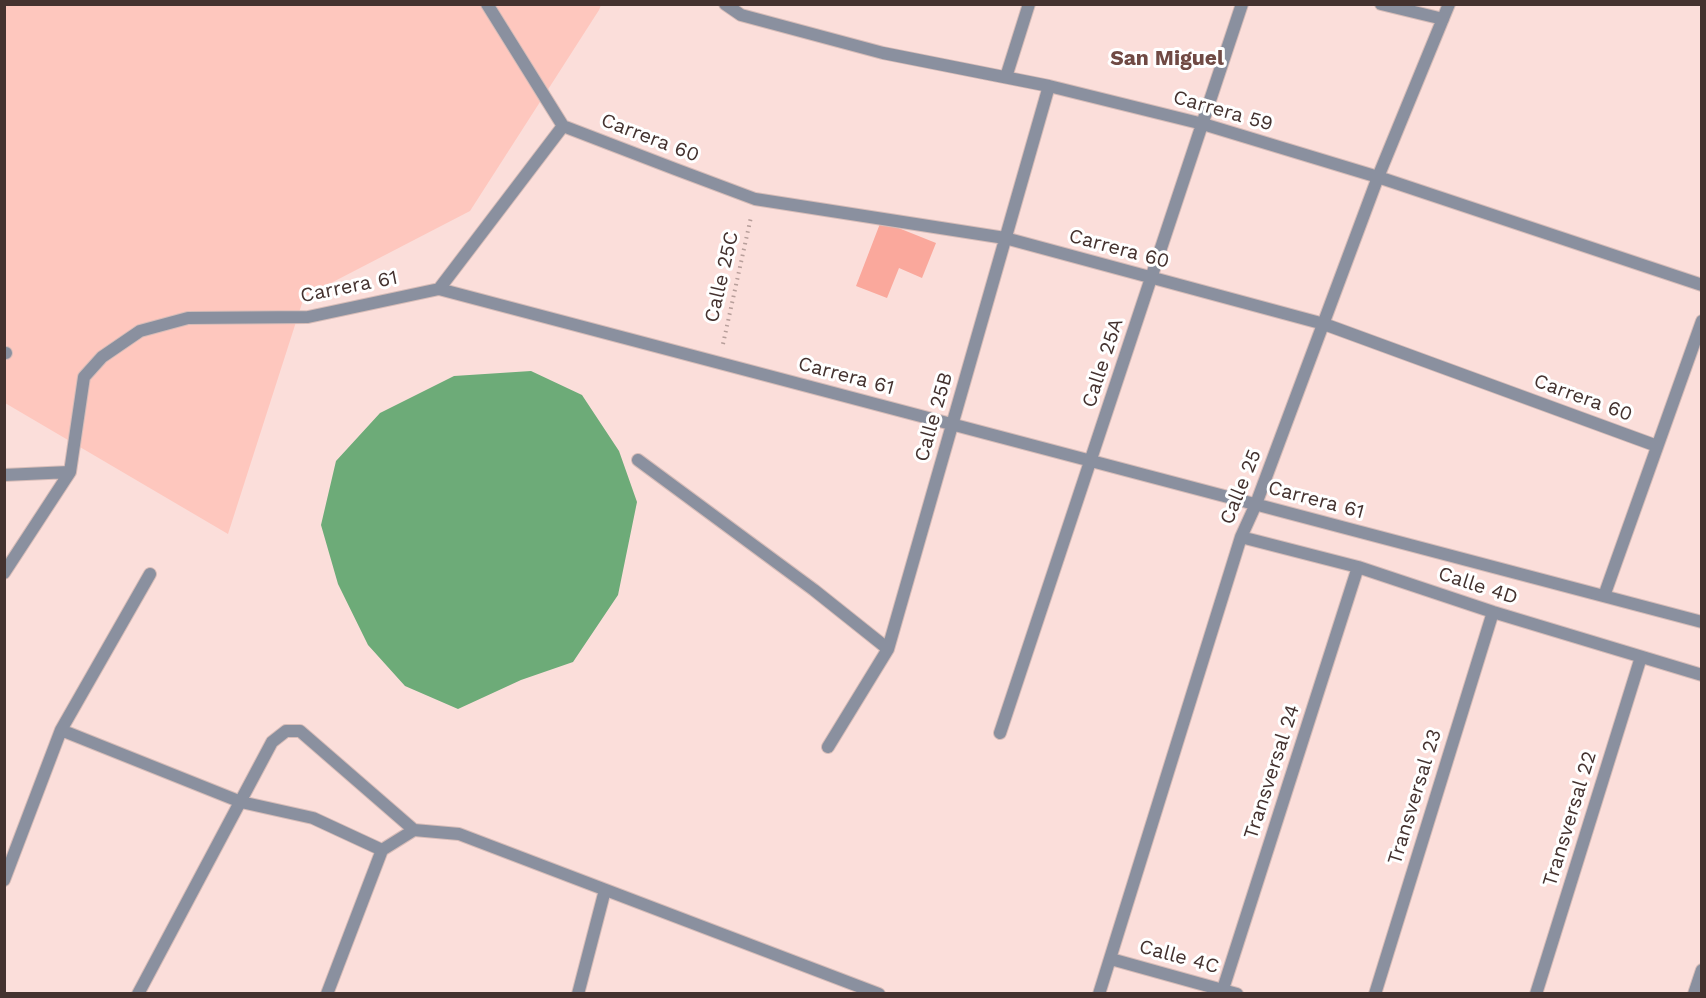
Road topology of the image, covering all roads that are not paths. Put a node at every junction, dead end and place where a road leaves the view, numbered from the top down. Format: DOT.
graph roads {
  1 [pos="487,4"];
  2 [pos="725,4"];
  3 [pos="1029,4"];
  4 [pos="1242,4"];
  5 [pos="1381,4"];
  6 [pos="1449,4"];
  7 [pos="1443,19"];
  8 [pos="1006,77"];
  9 [pos="1049,86"];
  10 [pos="1203,124"];
  11 [pos="563,126"];
  12 [pos="1378,177"];
  13 [pos="1005,238"];
  14 [pos="1152,278"];
  15 [pos="1701,285"];
  16 [pos="440,288"];
  17 [pos="1701,321"];
  18 [pos="1324,324"];
  19 [pos="952,424"];
  20 [pos="1657,446"];
  21 [pos="638,460"];
  22 [pos="1091,461"];
  23 [pos="70,472"];
  24 [pos="4,476"];
  25 [pos="1256,504"];
  26 [pos="1241,537"];
  27 [pos="1358,567"];
  28 [pos="4,573"];
  29 [pos="150,574"];
  30 [pos="1604,596"];
  31 [pos="1493,612"];
  32 [pos="1701,622"];
  33 [pos="888,649"];
  34 [pos="1641,657"];
  35 [pos="1701,675"];
  36 [pos="61,730"];
  37 [pos="1000,733"];
  38 [pos="828,747"];
  39 [pos="241,802"];
  40 [pos="414,830"];
  41 [pos="382,850"];
  42 [pos="4,880"];
  43 [pos="605,890"];
  44 [pos="1111,959"];
  45 [pos="1701,970"];
  46 [pos="1223,989"];
  47 [pos="138,993"];
  48 [pos="327,993"];
  49 [pos="578,993"];
  50 [pos="879,993"];
  51 [pos="1099,993"];
  52 [pos="1236,993"];
  53 [pos="1375,993"];
  54 [pos="1536,993"];
  55 [pos="1694,993"];
  1 -- 11 [label="street"];
  2 -- 8 [label="street, Carrera 59"];
  3 -- 8 [label="street"];
  4 -- 10 [label="street, Calle 25A"];
  5 -- 7 [label="street"];
  6 -- 7 [label="street, Calle 25"];
  7 -- 12 [label="street, Calle 25"];
  8 -- 9 [label="street, Carrera 59"];
  9 -- 10 [label="street, Carrera 59"];
  9 -- 13 [label="street, Calle 25B"];
  10 -- 12 [label="street, Carrera 59"];
  10 -- 14 [label="street, Calle 25A"];
  11 -- 13 [label="street, Carrera 60"];
  11 -- 16 [label="street"];
  12 -- 15 [label="street, Carrera 59"];
  12 -- 18 [label="street, Calle 25"];
  13 -- 14 [label="street, Carrera 60"];
  13 -- 19 [label="street, Calle 25B"];
  14 -- 18 [label="street, Carrera 60"];
  14 -- 22 [label="street, Calle 25A"];
  16 -- 19 [label="street, Carrera 61"];
  16 -- 23 [label="street, Carrera 61"];
  17 -- 20 [label="street"];
  18 -- 20 [label="street, Carrera 60"];
  18 -- 25 [label="street, Calle 25"];
  19 -- 22 [label="street, Carrera 61"];
  19 -- 33 [label="street, Calle 25B"];
  20 -- 30 [label="street"];
  21 -- 33 [label="street"];
  22 -- 25 [label="street, Carrera 61"];
  22 -- 37 [label="street, Calle 25A"];
  23 -- 24 [label="street"];
  23 -- 28 [label="street"];
  25 -- 26 [label="street, Calle 25"];
  25 -- 30 [label="street, Carrera 61"];
  26 -- 27 [label="street, Calle 4D"];
  26 -- 44 [label="street, Calle 25"];
  27 -- 31 [label="street, Calle 4D"];
  27 -- 46 [label="street, Transversal 24"];
  29 -- 36 [label="street"];
  30 -- 32 [label="street, Carrera 61"];
  31 -- 34 [label="street, Calle 4D"];
  31 -- 53 [label="street, Transversal 23"];
  33 -- 38 [label="street, Calle 25B"];
  34 -- 35 [label="street, Calle 4D"];
  34 -- 54 [label="street, Transversal 22"];
  36 -- 39 [label="street"];
  36 -- 42 [label="street"];
  39 -- 40 [label="street"];
  39 -- 41 [label="street"];
  39 -- 47 [label="street"];
  40 -- 41 [label="street"];
  40 -- 43 [label="street"];
  41 -- 48 [label="street"];
  43 -- 49 [label="street"];
  43 -- 50 [label="street"];
  44 -- 46 [label="street, Calle 4C"];
  44 -- 51 [label="street, Calle 25"];
  45 -- 55 [label="street"];
  46 -- 52 [label="street, Calle 4C"];
}
